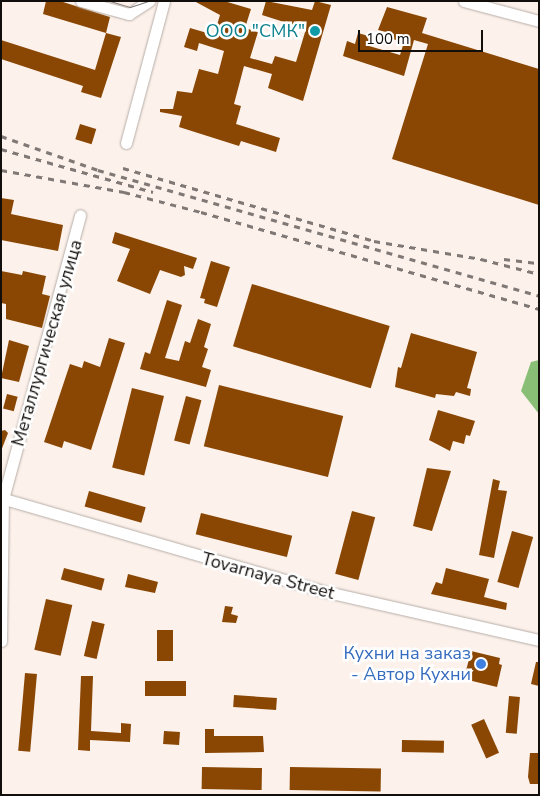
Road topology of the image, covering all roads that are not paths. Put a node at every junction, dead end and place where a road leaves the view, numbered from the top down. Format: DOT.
graph roads {
  1 [pos="81,1"];
  2 [pos="164,1"];
  3 [pos="464,1"];
  4 [pos="148,3"];
  5 [pos="539,21"];
  6 [pos="126,143"];
  7 [pos="80,215"];
  8 [pos="2,498"];
  9 [pos="539,640"];
  10 [pos="1,641"];
  1 -- 4 [label="street"];
  2 -- 6 [label="street"];
  3 -- 5 [label="street"];
  7 -- 8 [label="street, Металлургическая улица"];
  8 -- 9 [label="street, Tovarnaya Street"];
  8 -- 10 [label="street, Металлургическая улица"];
}
